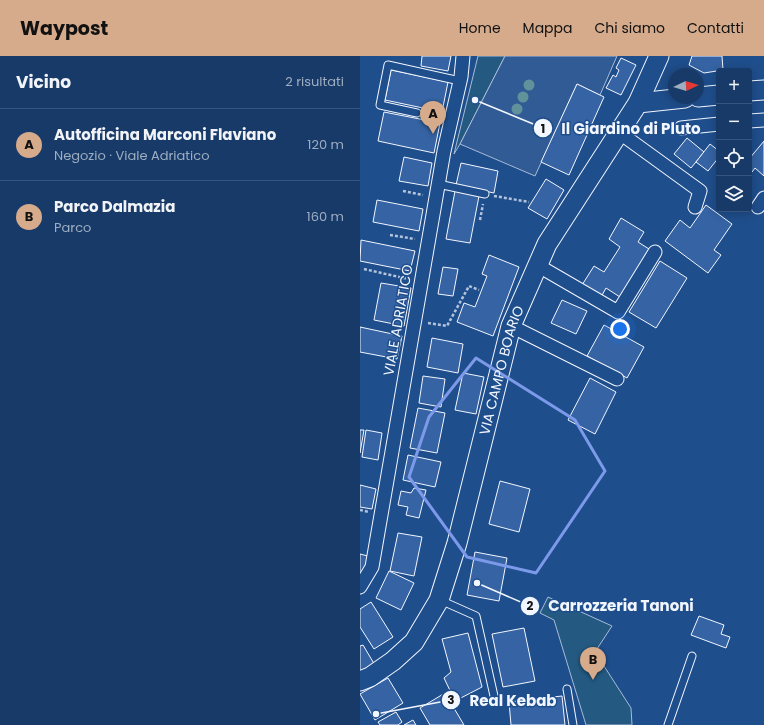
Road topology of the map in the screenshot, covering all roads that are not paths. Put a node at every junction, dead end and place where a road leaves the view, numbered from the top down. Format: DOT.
graph roads {
  1 [pos="463,56"];
  2 [pos="659,56"];
  3 [pos="460,81"];
  4 [pos="764,90"];
  5 [pos="752,91"];
  6 [pos="716,94"];
  7 [pos="704,96"];
  8 [pos="668,100"];
  9 [pos="638,103"];
  10 [pos="417,113"];
  11 [pos="764,120"];
  12 [pos="752,121"];
  13 [pos="716,124"];
  14 [pos="680,128"];
  15 [pos="620,133"];
  16 [pos="437,190"];
  17 [pos="485,194"];
  18 [pos="695,207"];
  19 [pos="655,252"];
  20 [pos="537,265"];
  21 [pos="511,326"];
  22 [pos="617,379"];
  23 [pos="360,587"];
  24 [pos="440,600"];
  25 [pos="692,656"];
  26 [pos="360,681"];
  27 [pos="567,689"];
  28 [pos="494,696"];
  29 [pos="573,725"];
  30 [pos="668,725"];
  1 -- 3 [label="street, VIALE ADRIATICO"];
  2 -- 9 [label="street, VIA CAMPO BOARIO"];
  3 -- 10 [label="lane"];
  3 -- 16 [label="street, VIALE ADRIATICO"];
  4 -- 5 [label="street"];
  6 -- 7 [label="street"];
  8 -- 9 [label="street"];
  9 -- 15 [label="street, VIA CAMPO BOARIO"];
  11 -- 12 [label="street"];
  13 -- 14 [label="street"];
  15 -- 18 [label="street"];
  15 -- 20 [label="street, VIA CAMPO BOARIO"];
  16 -- 17 [label="lane"];
  16 -- 23 [label="street, VIALE ADRIATICO"];
  19 -- 20 [label="street"];
  20 -- 21 [label="street, VIA CAMPO BOARIO"];
  21 -- 22 [label="street"];
  21 -- 24 [label="street, VIA CAMPO BOARIO"];
  24 -- 26 [label="street, VIA CAMPO BOARIO"];
  24 -- 28 [label="lane"];
  25 -- 30 [label="lane"];
  27 -- 29 [label="lane"];
}
